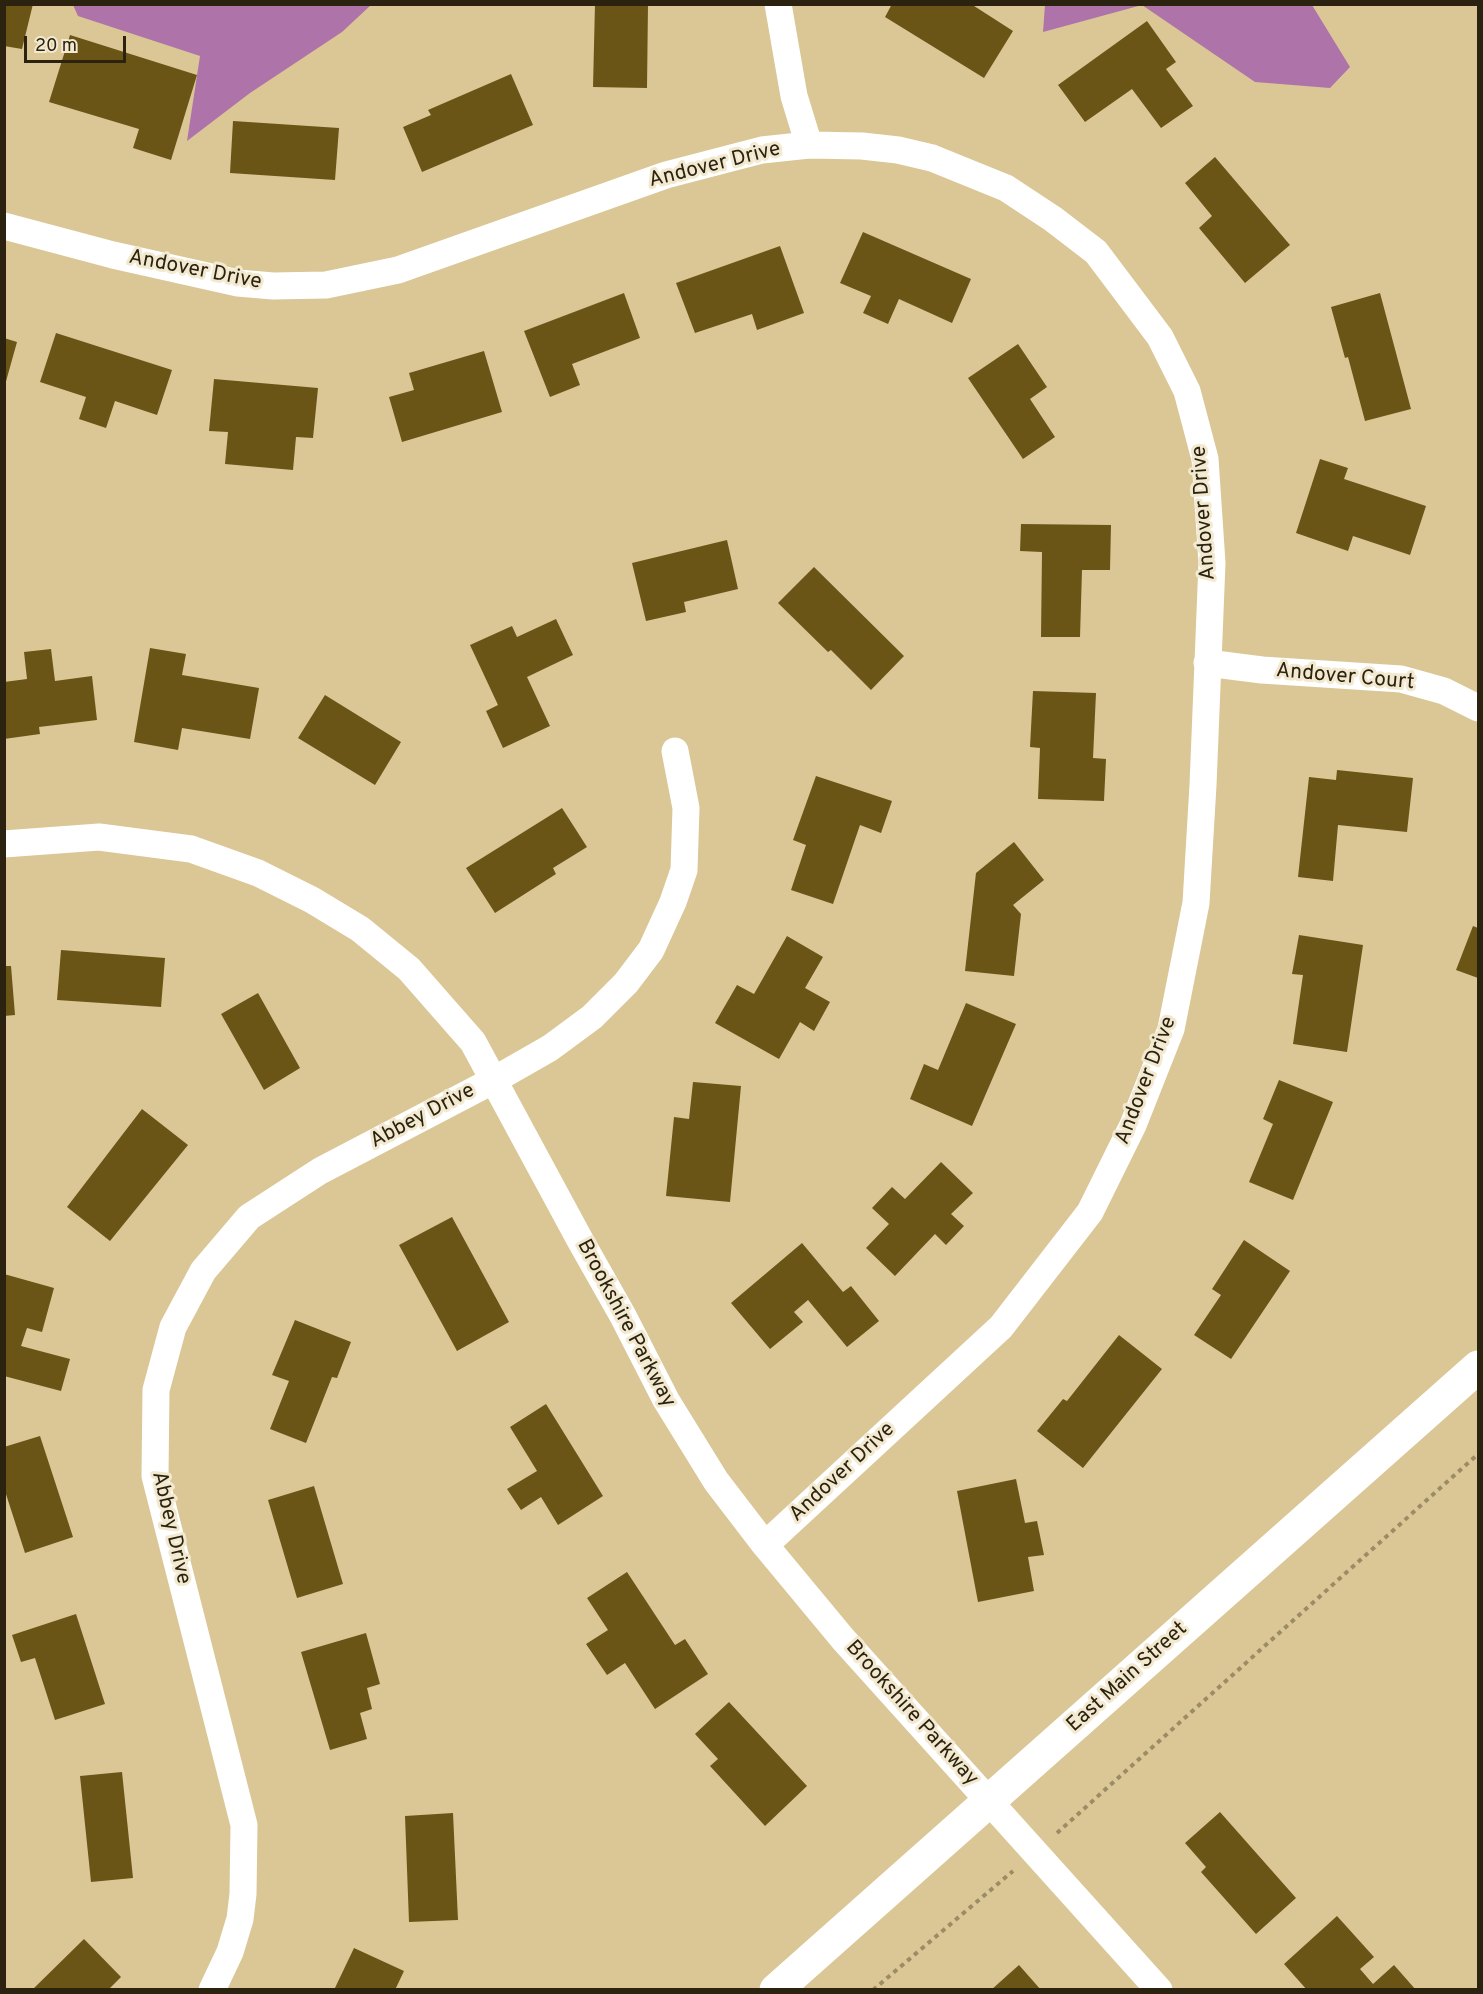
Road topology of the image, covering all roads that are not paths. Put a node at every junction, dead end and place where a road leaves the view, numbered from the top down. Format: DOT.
graph roads {
  1 [pos="778,4"];
  2 [pos="809,145"];
  3 [pos="4,226"];
  4 [pos="1207,663"];
  5 [pos="1479,708"];
  6 [pos="675,751"];
  7 [pos="4,844"];
  8 [pos="494,1080"];
  9 [pos="1479,1367"];
  10 [pos="765,1545"];
  11 [pos="989,1801"];
  12 [pos="212,1989"];
  13 [pos="777,1989"];
  14 [pos="1159,1989"];
  1 -- 2 [label="street"];
  2 -- 3 [label="street, Andover Drive"];
  2 -- 4 [label="street, Andover Drive"];
  4 -- 5 [label="street, Andover Court"];
  4 -- 10 [label="street, Andover Drive"];
  6 -- 8 [label="street, Abbey Drive"];
  7 -- 8 [label="street, Brookshire Parkway"];
  8 -- 10 [label="street, Brookshire Parkway"];
  8 -- 12 [label="street, Abbey Drive"];
  9 -- 11 [label="main road, East Main Street"];
  10 -- 11 [label="street, Brookshire Parkway"];
  11 -- 13 [label="main road, East Main Street"];
  11 -- 14 [label="street, Brookshire Parkway"];
}
